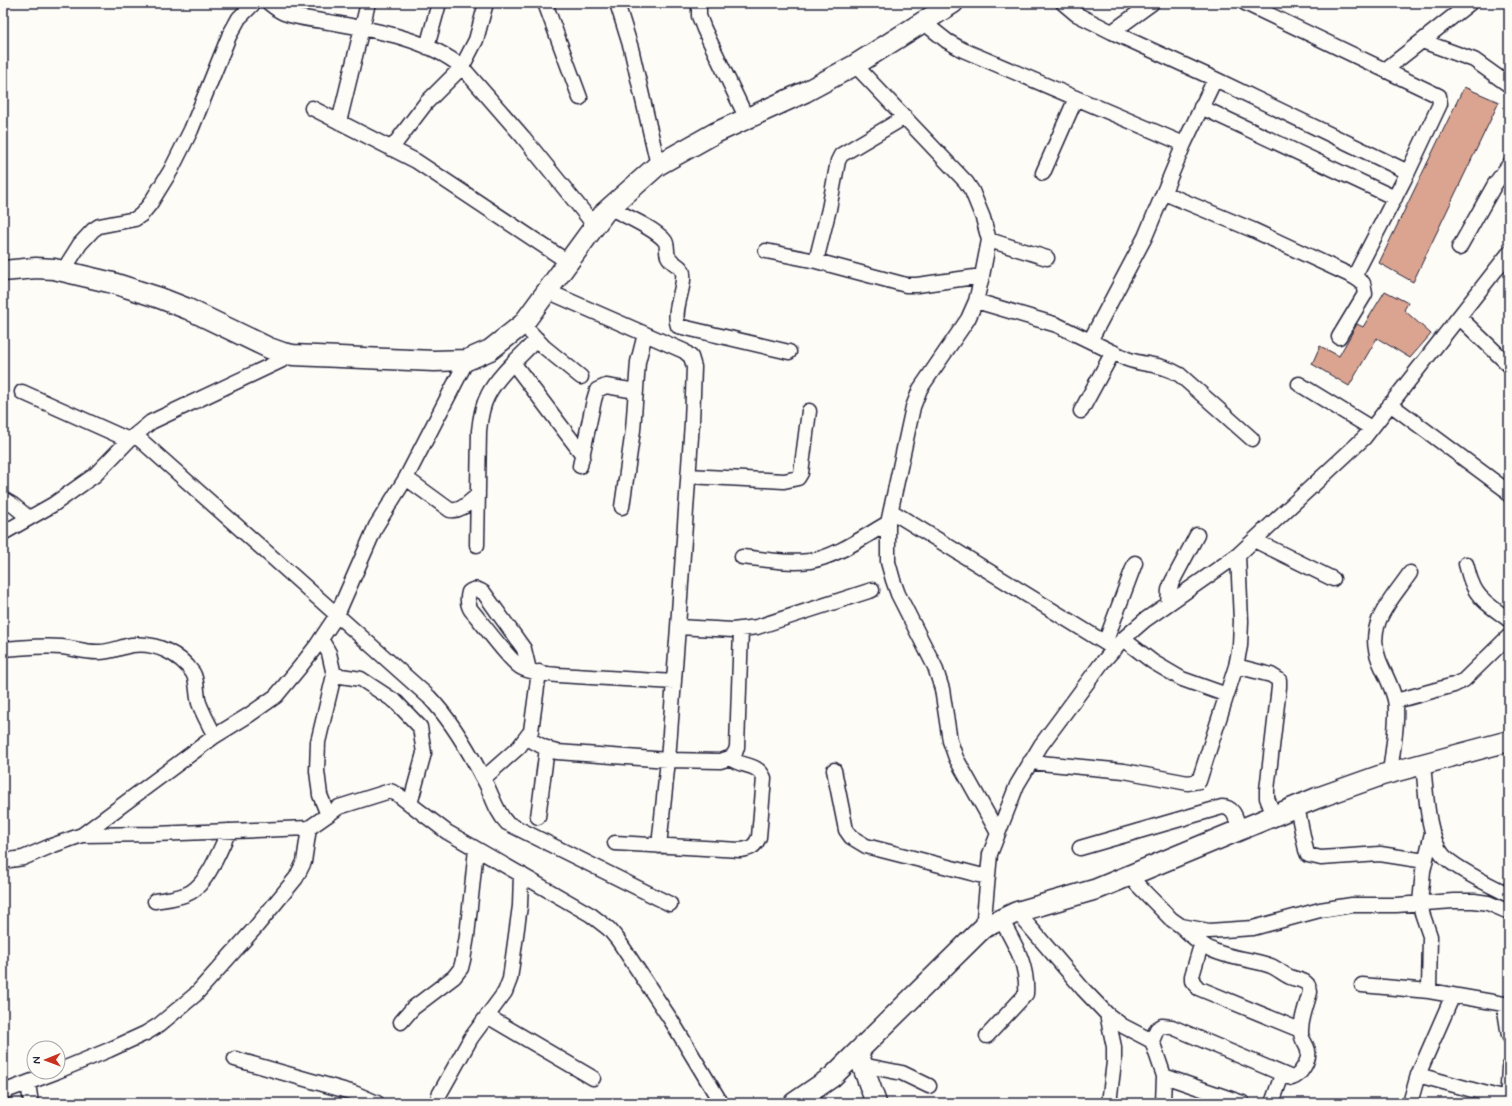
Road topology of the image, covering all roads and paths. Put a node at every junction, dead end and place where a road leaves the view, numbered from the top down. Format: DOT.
graph roads {
  1 [pos="254,3"];
  2 [pos="269,3"];
  3 [pos="368,3"];
  4 [pos="439,3"];
  5 [pos="486,3"];
  6 [pos="544,3"];
  7 [pos="617,3"];
  8 [pos="699,3"];
  9 [pos="953,3"];
  10 [pos="1063,3"];
  11 [pos="1152,3"];
  12 [pos="1245,3"];
  13 [pos="1470,3"];
  14 [pos="923,22"];
  15 [pos="361,28"];
  16 [pos="1112,32"];
  17 [pos="1422,41"];
  18 [pos="427,47"];
  19 [pos="855,65"];
  20 [pos="462,67"];
  21 [pos="1385,70"];
  22 [pos="1215,79"];
  23 [pos="1509,86"];
  24 [pos="580,98"];
  25 [pos="1076,98"];
  26 [pos="1202,107"];
  27 [pos="312,108"];
  28 [pos="905,118"];
  29 [pos="747,119"];
  30 [pos="339,122"];
  31 [pos="1184,144"];
  32 [pos="391,149"];
  33 [pos="658,165"];
  34 [pos="1509,165"];
  35 [pos="1408,172"];
  36 [pos="1043,173"];
  37 [pos="1164,193"];
  38 [pos="1395,198"];
  39 [pos="610,208"];
  40 [pos="594,226"];
  41 [pos="989,240"];
  42 [pos="1459,248"];
  43 [pos="766,251"];
  44 [pos="1509,253"];
  45 [pos="1047,258"];
  46 [pos="816,261"];
  47 [pos="568,262"];
  48 [pos="3,270"];
  49 [pos="63,271"];
  50 [pos="982,276"];
  51 [pos="1354,276"];
  52 [pos="547,291"];
  53 [pos="976,301"];
  54 [pos="1459,317"];
  55 [pos="523,324"];
  56 [pos="645,334"];
  57 [pos="1339,337"];
  58 [pos="537,339"];
  59 [pos="1090,341"];
  60 [pos="789,352"];
  61 [pos="1113,352"];
  62 [pos="293,356"];
  63 [pos="468,360"];
  64 [pos="514,364"];
  65 [pos="1509,365"];
  66 [pos="581,377"];
  67 [pos="1299,384"];
  68 [pos="636,391"];
  69 [pos="22,392"];
  70 [pos="1390,404"];
  71 [pos="809,411"];
  72 [pos="1081,411"];
  73 [pos="1371,428"];
  74 [pos="132,438"];
  75 [pos="1252,439"];
  76 [pos="688,476"];
  77 [pos="406,478"];
  78 [pos="478,495"];
  79 [pos="1509,495"];
  80 [pos="3,499"];
  81 [pos="622,507"];
  82 [pos="890,517"];
  83 [pos="29,518"];
  84 [pos="3,533"];
  85 [pos="1197,535"];
  86 [pos="1254,540"];
  87 [pos="477,545"];
  88 [pos="1238,555"];
  89 [pos="742,557"];
  90 [pos="1135,564"];
  91 [pos="1466,564"];
  92 [pos="1410,573"];
  93 [pos="1333,579"];
  94 [pos="872,590"];
  95 [pos="1168,604"];
  96 [pos="337,615"];
  97 [pos="1509,620"];
  98 [pos="678,627"];
  99 [pos="741,630"];
  100 [pos="1509,636"];
  101 [pos="321,639"];
  102 [pos="1114,644"];
  103 [pos="3,649"];
  104 [pos="1236,666"];
  105 [pos="534,671"];
  106 [pos="334,674"];
  107 [pos="674,682"];
  108 [pos="1227,695"];
  109 [pos="1396,701"];
  110 [pos="215,736"];
  111 [pos="527,738"];
  112 [pos="1509,741"];
  113 [pos="547,748"];
  114 [pos="730,758"];
  115 [pos="668,760"];
  116 [pos="1030,762"];
  117 [pos="1423,765"];
  118 [pos="834,770"];
  119 [pos="1390,773"];
  120 [pos="484,778"];
  121 [pos="410,804"];
  122 [pos="1297,807"];
  123 [pos="328,815"];
  124 [pos="1274,816"];
  125 [pos="538,817"];
  126 [pos="309,828"];
  127 [pos="1240,830"];
  128 [pos="229,831"];
  129 [pos="998,833"];
  130 [pos="1432,833"];
  131 [pos="82,836"];
  132 [pos="615,843"];
  133 [pos="659,846"];
  134 [pos="1080,848"];
  135 [pos="476,849"];
  136 [pos="3,861"];
  137 [pos="1425,861"];
  138 [pos="521,874"];
  139 [pos="1128,876"];
  140 [pos="986,877"];
  141 [pos="1509,895"];
  142 [pos="155,901"];
  143 [pos="1420,903"];
  144 [pos="670,904"];
  145 [pos="1509,912"];
  146 [pos="1009,916"];
  147 [pos="1181,926"];
  148 [pos="983,928"];
  149 [pos="1201,945"];
  150 [pos="1362,985"];
  151 [pos="1429,991"];
  152 [pos="1453,995"];
  153 [pos="1506,1004"];
  154 [pos="1107,1014"];
  155 [pos="487,1016"];
  156 [pos="401,1022"];
  157 [pos="1300,1030"];
  158 [pos="987,1036"];
  159 [pos="1509,1036"];
  160 [pos="1152,1041"];
  161 [pos="235,1059"];
  162 [pos="860,1059"];
  163 [pos="1509,1067"];
  164 [pos="66,1068"];
  165 [pos="1282,1075"];
  166 [pos="1418,1075"];
  167 [pos="1164,1076"];
  168 [pos="593,1078"];
  169 [pos="36,1080"];
  170 [pos="28,1083"];
  171 [pos="929,1086"];
  172 [pos="3,1092"];
  173 [pos="1508,1101"];
  174 [pos="31,1103"];
  175 [pos="377,1103"];
  176 [pos="438,1103"];
  177 [pos="722,1103"];
  178 [pos="794,1103"];
  179 [pos="876,1103"];
  180 [pos="1109,1103"];
  181 [pos="1163,1103"];
  182 [pos="1243,1103"];
  183 [pos="1272,1103"];
  184 [pos="1410,1103"];
  1 -- 49 [label="street"];
  2 -- 15 [label="street"];
  3 -- 15 [label="street"];
  4 -- 18 [label="street"];
  5 -- 20 [label="street"];
  6 -- 24 [label="street"];
  7 -- 33 [label="street"];
  8 -- 29 [label="street"];
  9 -- 14 [label="main road"];
  10 -- 16 [label="street"];
  11 -- 16 [label="street"];
  12 -- 21 [label="street"];
  13 -- 17 [label="street"];
  14 -- 19 [label="main road"];
  14 -- 25 [label="street"];
  15 -- 18 [label="street"];
  15 -- 30 [label="street"];
  16 -- 22 [label="street"];
  17 -- 21 [label="street"];
  17 -- 23 [label="street"];
  18 -- 20 [label="street"];
  19 -- 28 [label="street"];
  19 -- 29 [label="main road"];
  20 -- 32 [label="street"];
  20 -- 40 [label="street"];
  21 -- 35 [label="street"];
  22 -- 26 [label="street"];
  22 -- 35 [label="street"];
  25 -- 31 [label="street"];
  25 -- 36 [label="street"];
  26 -- 31 [label="street"];
  26 -- 38 [label="street"];
  27 -- 30 [label="street"];
  28 -- 41 [label="street"];
  28 -- 46 [label="street"];
  29 -- 33 [label="main road"];
  30 -- 32 [label="street"];
  31 -- 37 [label="street"];
  32 -- 47 [label="street"];
  33 -- 39 [label="main road"];
  34 -- 42 [label="street"];
  35 -- 38 [label="street"];
  37 -- 51 [label="street"];
  37 -- 59 [label="street"];
  38 -- 51 [label="street"];
  39 -- 40 [label="main road"];
  39 -- 60 [label="street"];
  40 -- 47 [label="main road"];
  41 -- 45 [label="street"];
  41 -- 50 [label="street"];
  43 -- 46 [label="street"];
  44 -- 54 [label="street"];
  46 -- 50 [label="street"];
  47 -- 52 [label="main road"];
  48 -- 49 [label="main road"];
  49 -- 62 [label="main road"];
  50 -- 53 [label="street"];
  51 -- 57 [label="street"];
  52 -- 55 [label="main road"];
  52 -- 56 [label="street"];
  53 -- 59 [label="street"];
  53 -- 82 [label="street"];
  54 -- 65 [label="street"];
  54 -- 70 [label="street"];
  55 -- 58 [label="street"];
  55 -- 63 [label="main road"];
  56 -- 68 [label="street"];
  56 -- 76 [label="street"];
  58 -- 64 [label="street"];
  58 -- 66 [label="street"];
  59 -- 61 [label="street"];
  61 -- 72 [label="street"];
  61 -- 75 [label="street"];
  62 -- 63 [label="main road"];
  62 -- 74 [label="street"];
  63 -- 77 [label="street"];
  64 -- 68 [label="street"];
  64 -- 78 [label="street"];
  67 -- 73 [label="street"];
  68 -- 81 [label="street"];
  69 -- 74 [label="street"];
  70 -- 73 [label="street"];
  70 -- 79 [label="street"];
  71 -- 76 [label="street"];
  73 -- 86 [label="street"];
  74 -- 83 [label="street"];
  74 -- 96 [label="street"];
  76 -- 98 [label="street"];
  77 -- 78 [label="street"];
  77 -- 96 [label="street"];
  78 -- 87 [label="street"];
  80 -- 83 [label="street"];
  82 -- 89 [label="street"];
  82 -- 102 [label="street"];
  82 -- 129 [label="street"];
  83 -- 84 [label="street"];
  85 -- 95 [label="street"];
  86 -- 88 [label="street"];
  86 -- 93 [label="street"];
  88 -- 95 [label="street"];
  88 -- 104 [label="street"];
  90 -- 102 [label="street"];
  91 -- 97 [label="street"];
  92 -- 109 [label="street"];
  94 -- 99 [label="street"];
  95 -- 102 [label="street"];
  96 -- 101 [label="street"];
  96 -- 120 [label="street"];
  98 -- 99 [label="street"];
  98 -- 107 [label="street"];
  99 -- 114 [label="street"];
  100 -- 109 [label="street"];
  101 -- 106 [label="street"];
  101 -- 110 [label="street"];
  102 -- 108 [label="street"];
  102 -- 116 [label="street"];
  103 -- 110 [label="street"];
  104 -- 108 [label="street"];
  104 -- 124 [label="street"];
  105 -- 105 [label="street"];
  105 -- 107 [label="street"];
  105 -- 111 [label="street"];
  106 -- 121 [label="street"];
  106 -- 123 [label="street"];
  107 -- 115 [label="street"];
  108 -- 116 [label="street"];
  109 -- 119 [label="street"];
  110 -- 131 [label="street"];
  111 -- 113 [label="street"];
  111 -- 120 [label="street"];
  112 -- 117 [label="main road"];
  113 -- 115 [label="street"];
  113 -- 125 [label="street"];
  114 -- 115 [label="street"];
  114 -- 133 [label="street"];
  115 -- 133 [label="street"];
  116 -- 129 [label="street"];
  117 -- 119 [label="main road"];
  117 -- 130 [label="street"];
  118 -- 140 [label="street"];
  119 -- 122 [label="main road"];
  120 -- 144 [label="street"];
  121 -- 123 [label="street"];
  121 -- 135 [label="street"];
  122 -- 124 [label="main road"];
  122 -- 137 [label="street"];
  123 -- 126 [label="street"];
  124 -- 127 [label="main road"];
  126 -- 128 [label="street"];
  126 -- 164 [label="street"];
  127 -- 134 [label="street"];
  127 -- 139 [label="main road"];
  128 -- 131 [label="street"];
  128 -- 142 [label="street"];
  129 -- 140 [label="street"];
  130 -- 137 [label="street"];
  130 -- 141 [label="street"];
  131 -- 136 [label="street"];
  132 -- 133 [label="street"];
  135 -- 138 [label="street"];
  135 -- 156 [label="street"];
  137 -- 143 [label="street"];
  138 -- 155 [label="street"];
  138 -- 177 [label="street"];
  139 -- 146 [label="main road"];
  139 -- 147 [label="street"];
  140 -- 148 [label="street"];
  143 -- 145 [label="street"];
  143 -- 147 [label="street"];
  143 -- 151 [label="street"];
  146 -- 148 [label="main road"];
  146 -- 154 [label="street"];
  146 -- 158 [label="street"];
  147 -- 149 [label="street"];
  148 -- 162 [label="main road"];
  149 -- 157 [label="street"];
  149 -- 157 [label="street"];
  150 -- 151 [label="street"];
  151 -- 152 [label="street"];
  152 -- 153 [label="street"];
  152 -- 166 [label="street"];
  153 -- 159 [label="street"];
  154 -- 160 [label="street"];
  154 -- 180 [label="street"];
  155 -- 168 [label="street"];
  155 -- 176 [label="street"];
  157 -- 165 [label="street"];
  160 -- 165 [label="street"];
  160 -- 167 [label="street"];
  161 -- 175 [label="street"];
  162 -- 171 [label="street"];
  162 -- 178 [label="main road"];
  162 -- 179 [label="main road"];
  163 -- 173 [label="street"];
  165 -- 183 [label="street"];
  166 -- 173 [label="street"];
  166 -- 184 [label="street"];
  167 -- 181 [label="street"];
  167 -- 182 [label="street"];
  169 -- 170 [label="street"];
  170 -- 172 [label="street"];
  170 -- 174 [label="street"];
}
